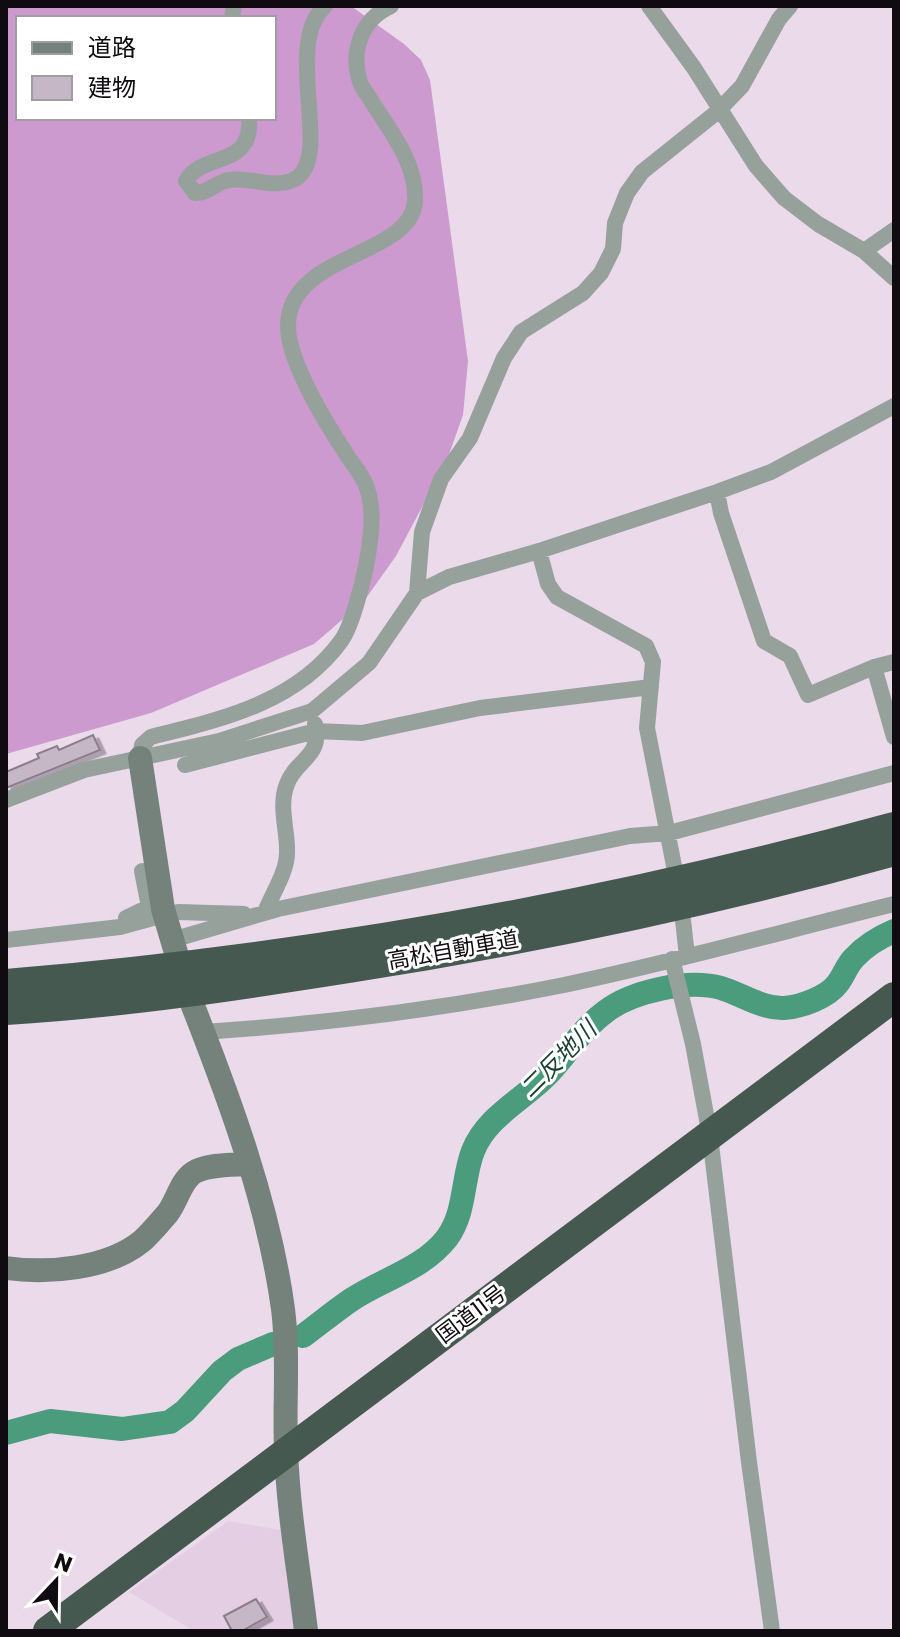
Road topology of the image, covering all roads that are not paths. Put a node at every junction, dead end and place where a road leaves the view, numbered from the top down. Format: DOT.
graph roads {
  1 [pos="325,6"];
  2 [pos="391,6"];
  3 [pos="649,6"];
  4 [pos="790,6"];
  5 [pos="720,109"];
  6 [pos="249,120"];
  7 [pos="894,230"];
  8 [pos="864,251"];
  9 [pos="894,278"];
  10 [pos="894,406"];
  11 [pos="717,492"];
  12 [pos="539,551"];
  13 [pos="417,593"];
  14 [pos="894,662"];
  15 [pos="874,667"];
  16 [pos="651,687"];
  17 [pos="312,711"];
  18 [pos="316,731"];
  19 [pos="894,737"];
  20 [pos="140,758"];
  21 [pos="185,765"];
  22 [pos="894,773"];
  23 [pos="6,800"];
  24 [pos="894,827"];
  25 [pos="669,833"];
  26 [pos="894,851"];
  27 [pos="142,871"];
  28 [pos="675,871"];
  29 [pos="894,904"];
  30 [pos="178,912"];
  31 [pos="262,913"];
  32 [pos="153,918"];
  33 [pos="683,920"];
  34 [pos="110,928"];
  35 [pos="6,940"];
  36 [pos="175,948"];
  37 [pos="679,958"];
  38 [pos="6,984"];
  39 [pos="894,997"];
  40 [pos="193,1006"];
  41 [pos="6,1010"];
  42 [pos="203,1032"];
  43 [pos="710,1136"];
  44 [pos="248,1164"];
  45 [pos="6,1268"];
  46 [pos="286,1451"];
  47 [pos="48,1631"];
  48 [pos="306,1631"];
  49 [pos="772,1631"];
  1 -- 6 [label="street"];
  2 -- 20 [label="street"];
  3 -- 5 [label="street"];
  4 -- 5 [label="street"];
  5 -- 8 [label="street"];
  5 -- 13 [label="street"];
  7 -- 8 [label="street"];
  8 -- 9 [label="street"];
  10 -- 11 [label="street"];
  11 -- 12 [label="street"];
  11 -- 15 [label="street"];
  12 -- 13 [label="street"];
  12 -- 16 [label="street"];
  13 -- 17 [label="street"];
  14 -- 15 [label="street"];
  15 -- 19 [label="street"];
  16 -- 18 [label="street"];
  16 -- 25 [label="street"];
  17 -- 18 [label="street"];
  17 -- 20 [label="street"];
  18 -- 21 [label="street"];
  18 -- 31 [label="street"];
  20 -- 23 [label="street"];
  20 -- 36 [label="street"];
  22 -- 25 [label="street"];
  24 -- 38 [label="highway, 高松自動車道"];
  25 -- 28 [label="street"];
  25 -- 31 [label="street"];
  26 -- 41 [label="highway, 高松自動車道"];
  27 -- 34 [label="street"];
  29 -- 37 [label="street"];
  30 -- 31 [label="street"];
  31 -- 36 [label="street"];
  32 -- 34 [label="street"];
  33 -- 37 [label="street"];
  34 -- 35 [label="street"];
  37 -- 42 [label="street"];
  37 -- 43 [label="street"];
  39 -- 43 [label="highway, 国道11号"];
  40 -- 42 [label="street"];
  42 -- 44 [label="street"];
  43 -- 46 [label="highway, 国道11号"];
  43 -- 49 [label="street"];
  44 -- 45 [label="street"];
  44 -- 46 [label="street"];
  46 -- 47 [label="highway, 国道11号"];
  46 -- 48 [label="street"];
}
